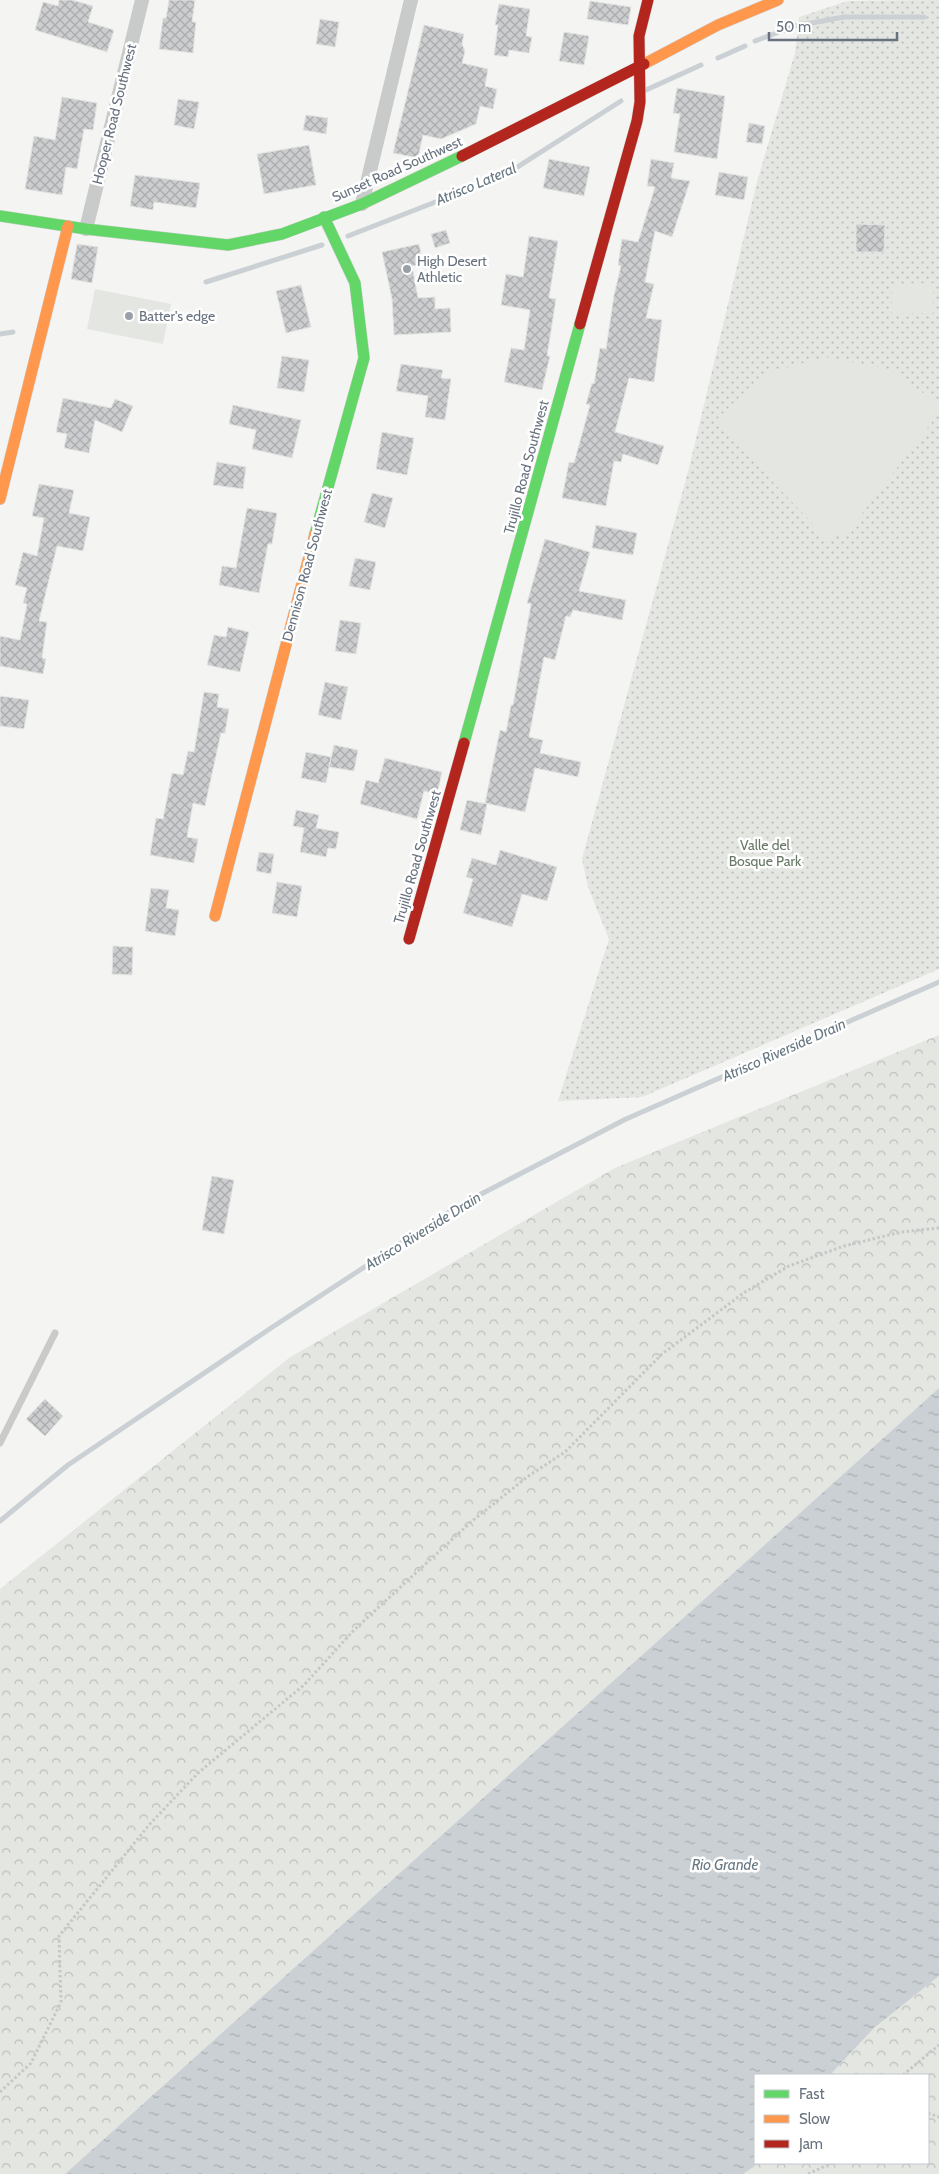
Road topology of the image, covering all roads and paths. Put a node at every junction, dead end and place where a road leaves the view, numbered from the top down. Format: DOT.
graph roads {
  1 [pos="142,0"];
  2 [pos="411,0"];
  3 [pos="648,0"];
  4 [pos="778,0"];
  5 [pos="638,69"];
  6 [pos="362,204"];
  7 [pos="0,216"];
  8 [pos="324,217"];
  9 [pos="68,226"];
  10 [pos="86,229"];
  11 [pos="0,500"];
  12 [pos="215,916"];
  13 [pos="409,939"];
  14 [pos="939,1228"];
  15 [pos="55,1333"];
  16 [pos="0,1444"];
  17 [pos="939,2045"];
  18 [pos="904,2074"];
  19 [pos="0,2092"];
  20 [pos="830,2164"];
  21 [pos="808,2174"];
  1 -- 10 [label="street, Hooper Road Southwest"];
  2 -- 6 [label="street"];
  3 -- 5 [label="street, Trujillo Road Southwest"];
  4 -- 5 [label="street, Sunset Road Southwest"];
  5 -- 6 [label="street, Sunset Road Southwest"];
  5 -- 13 [label="street, Trujillo Road Southwest"];
  6 -- 8 [label="street, Sunset Road Southwest"];
  7 -- 9 [label="street, Sunset Road Southwest"];
  8 -- 10 [label="street, Sunset Road Southwest"];
  8 -- 12 [label="street, Dennison Road Southwest"];
  9 -- 10 [label="street, Sunset Road Southwest"];
  9 -- 11 [label="street"];
  14 -- 19 [label="path"];
  15 -- 16 [label="lane"];
  17 -- 18 [label="path"];
  20 -- 21 [label="path"];
}
